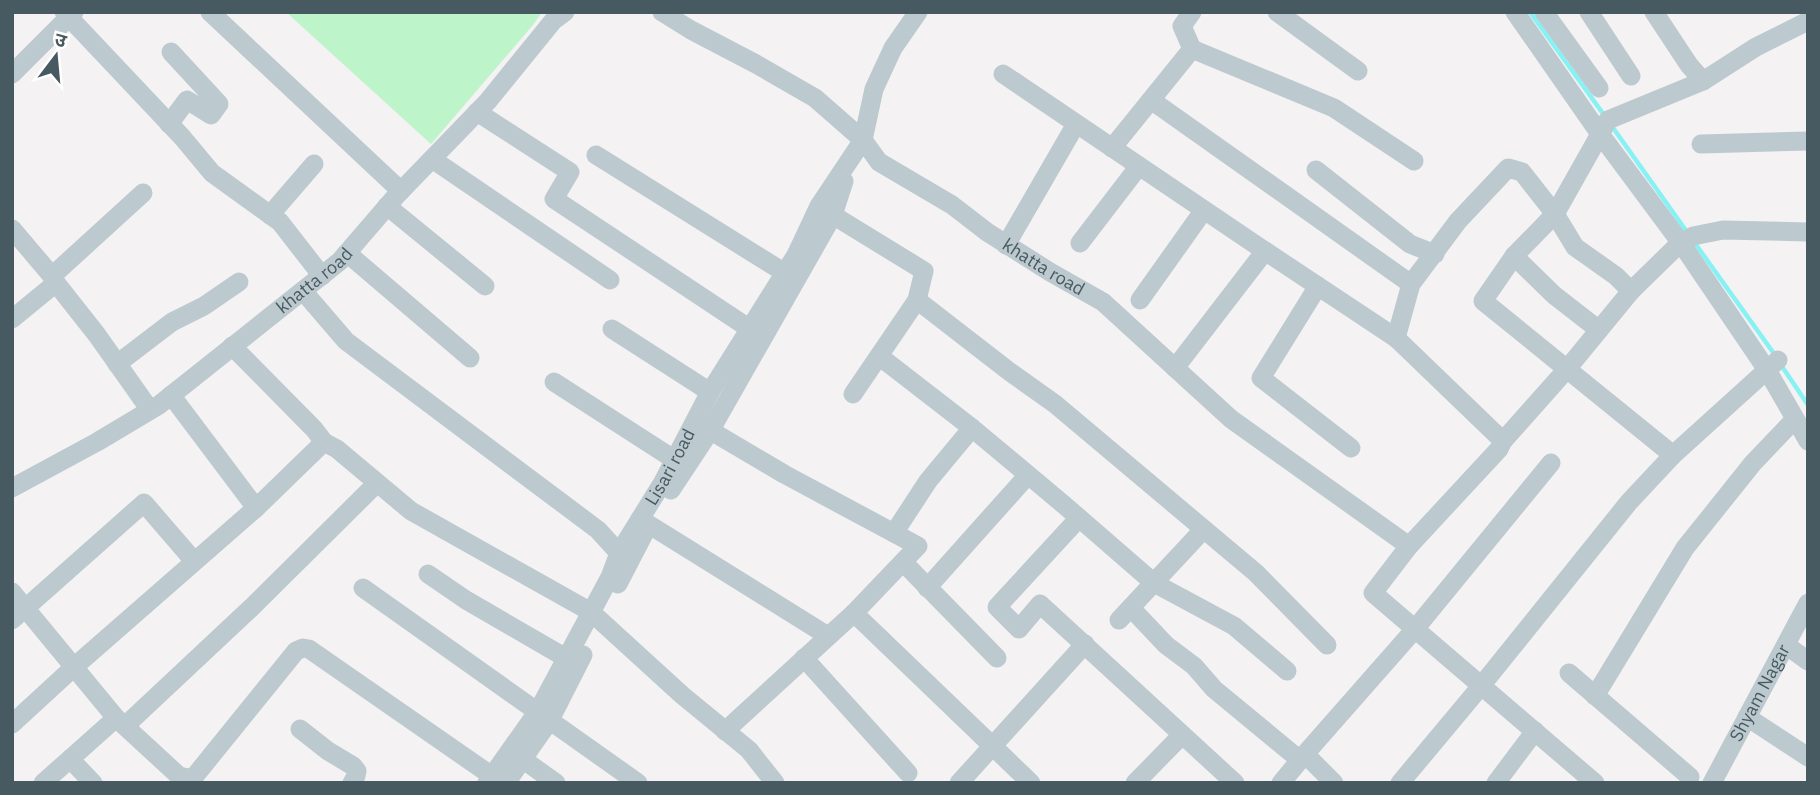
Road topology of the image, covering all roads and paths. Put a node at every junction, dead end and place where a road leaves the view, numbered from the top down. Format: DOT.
graph roads {
  1 [pos="210,12"];
  2 [pos="565,12"];
  3 [pos="662,12"];
  4 [pos="918,12"];
  5 [pos="1192,12"];
  6 [pos="1277,12"];
  7 [pos="1515,12"];
  8 [pos="1544,12"];
  9 [pos="1588,12"];
  10 [pos="1654,12"];
  11 [pos="69,14"];
  12 [pos="1808,21"];
  13 [pos="1192,49"];
  14 [pos="171,52"];
  15 [pos="1358,71"];
  16 [pos="12,74"];
  17 [pos="1003,75"];
  18 [pos="1631,76"];
  19 [pos="1703,81"];
  20 [pos="1599,88"];
  21 [pos="1151,100"];
  22 [pos="477,113"];
  23 [pos="170,124"];
  24 [pos="1076,124"];
  25 [pos="1600,134"];
  26 [pos="1808,141"];
  27 [pos="1701,144"];
  28 [pos="858,147"];
  29 [pos="1112,148"];
  30 [pos="596,155"];
  31 [pos="432,159"];
  32 [pos="1414,162"];
  33 [pos="314,164"];
  34 [pos="1139,166"];
  35 [pos="1316,170"];
  36 [pos="143,193"];
  37 [pos="394,199"];
  38 [pos="1204,210"];
  39 [pos="826,211"];
  40 [pos="1555,214"];
  41 [pos="270,215"];
  42 [pos="12,229"];
  43 [pos="1808,232"];
  44 [pos="1080,243"];
  45 [pos="1681,243"];
  46 [pos="1006,245"];
  47 [pos="1265,251"];
  48 [pos="347,253"];
  49 [pos="1435,254"];
  50 [pos="1514,256"];
  51 [pos="785,273"];
  52 [pos="322,276"];
  53 [pos="54,280"];
  54 [pos="610,280"];
  55 [pos="239,282"];
  56 [pos="1411,284"];
  57 [pos="485,286"];
  58 [pos="1318,286"];
  59 [pos="303,291"];
  60 [pos="1632,291"];
  61 [pos="917,300"];
  62 [pos="1140,300"];
  63 [pos="12,319"];
  64 [pos="612,329"];
  65 [pos="750,329"];
  66 [pos="1600,330"];
  67 [pos="1396,338"];
  68 [pos="232,346"];
  69 [pos="879,356"];
  70 [pos="470,358"];
  71 [pos="117,364"];
  72 [pos="1773,365"];
  73 [pos="1175,368"];
  74 [pos="1567,369"];
  75 [pos="554,382"];
  76 [pos="710,392"];
  77 [pos="853,394"];
  78 [pos="172,395"];
  79 [pos="150,411"];
  80 [pos="1794,420"];
  81 [pos="702,426"];
  82 [pos="972,428"];
  83 [pos="1503,441"];
  84 [pos="1808,441"];
  85 [pos="324,442"];
  86 [pos="1352,448"];
  87 [pos="1674,455"];
  88 [pos="675,460"];
  89 [pos="1551,463"];
  90 [pos="1028,475"];
  91 [pos="377,482"];
  92 [pos="12,488"];
  93 [pos="256,508"];
  94 [pos="1079,518"];
  95 [pos="644,522"];
  96 [pos="1203,530"];
  97 [pos="894,533"];
  98 [pos="1409,546"];
  99 [pos="619,553"];
  100 [pos="194,561"];
  101 [pos="903,562"];
  102 [pos="428,574"];
  103 [pos="1154,583"];
  104 [pos="363,588"];
  105 [pos="927,588"];
  106 [pos="12,592"];
  107 [pos="1808,603"];
  108 [pos="854,613"];
  109 [pos="19,614"];
  110 [pos="596,616"];
  111 [pos="1415,629"];
  112 [pos="828,636"];
  113 [pos="1085,644"];
  114 [pos="1327,645"];
  115 [pos="1786,645"];
  116 [pos="566,658"];
  117 [pos="804,658"];
  118 [pos="997,658"];
  119 [pos="1808,661"];
  120 [pos="74,667"];
  121 [pos="1287,671"];
  122 [pos="1569,673"];
  123 [pos="1481,685"];
  124 [pos="1595,696"];
  125 [pos="544,715"];
  126 [pos="1747,717"];
  127 [pos="120,722"];
  128 [pos="12,724"];
  129 [pos="300,729"];
  130 [pos="725,730"];
  131 [pos="1535,731"];
  132 [pos="1182,735"];
  133 [pos="992,745"];
  134 [pos="516,755"];
  135 [pos="1303,757"];
  136 [pos="1808,757"];
  137 [pos="70,759"];
  138 [pos="908,774"];
  139 [pos="1690,777"];
  140 [pos="495,780"];
  141 [pos="43,783"];
  142 [pos="93,783"];
  143 [pos="352,783"];
  144 [pos="556,783"];
  145 [pos="638,783"];
  146 [pos="775,783"];
  147 [pos="959,783"];
  148 [pos="1031,783"];
  149 [pos="1135,783"];
  150 [pos="1235,783"];
  151 [pos="1281,783"];
  152 [pos="1334,783"];
  153 [pos="1400,783"];
  154 [pos="1496,783"];
  155 [pos="1595,783"];
  156 [pos="1712,783"];
  1 -- 37 [label="street"];
  2 -- 22 [label="street, khatta road"];
  3 -- 28 [label="street, khatta road"];
  4 -- 28 [label="street, Lisari road"];
  5 -- 13 [label="street"];
  6 -- 15 [label="street"];
  7 -- 25 [label="street"];
  8 -- 20 [label="street"];
  9 -- 18 [label="street"];
  10 -- 19 [label="street"];
  11 -- 16 [label="street"];
  11 -- 23 [label="street"];
  12 -- 19 [label="street"];
  13 -- 21 [label="street"];
  13 -- 32 [label="street"];
  14 -- 23 [label="street"];
  17 -- 24 [label="street"];
  19 -- 25 [label="street"];
  21 -- 29 [label="street"];
  21 -- 56 [label="street"];
  22 -- 31 [label="street, khatta road"];
  22 -- 65 [label="street"];
  23 -- 41 [label="street"];
  24 -- 29 [label="street"];
  24 -- 46 [label="street"];
  25 -- 40 [label="street"];
  25 -- 45 [label="street"];
  26 -- 27 [label="street"];
  28 -- 39 [label="street, Lisari road"];
  28 -- 46 [label="street, khatta road"];
  29 -- 34 [label="street"];
  30 -- 51 [label="street"];
  31 -- 37 [label="street, khatta road"];
  31 -- 54 [label="street"];
  33 -- 41 [label="street"];
  34 -- 38 [label="street"];
  34 -- 44 [label="street"];
  35 -- 49 [label="street"];
  36 -- 53 [label="street"];
  37 -- 48 [label="street, khatta road"];
  37 -- 57 [label="street"];
  38 -- 47 [label="street"];
  38 -- 62 [label="street"];
  39 -- 51 [label="street, Lisari road"];
  39 -- 61 [label="street"];
  39 -- 81 [label="street, Lisari road"];
  40 -- 49 [label="street"];
  40 -- 50 [label="street"];
  40 -- 60 [label="street"];
  41 -- 52 [label="street"];
  42 -- 53 [label="street"];
  43 -- 45 [label="street"];
  45 -- 60 [label="street"];
  45 -- 72 [label="street"];
  46 -- 73 [label="street, khatta road"];
  47 -- 58 [label="street"];
  47 -- 73 [label="street"];
  48 -- 52 [label="street, khatta road"];
  48 -- 70 [label="street"];
  49 -- 56 [label="street"];
  50 -- 66 [label="street"];
  50 -- 74 [label="street"];
  51 -- 65 [label="street, Lisari road"];
  52 -- 59 [label="street, khatta road"];
  53 -- 63 [label="street"];
  53 -- 71 [label="street"];
  55 -- 71 [label="street"];
  56 -- 67 [label="street"];
  58 -- 67 [label="street"];
  58 -- 86 [label="street"];
  59 -- 68 [label="street, khatta road"];
  59 -- 99 [label="street"];
  60 -- 66 [label="street"];
  61 -- 69 [label="street"];
  61 -- 96 [label="street"];
  64 -- 76 [label="street"];
  65 -- 76 [label="street, Lisari road"];
  66 -- 74 [label="street"];
  67 -- 83 [label="street"];
  68 -- 78 [label="street, khatta road"];
  68 -- 85 [label="street"];
  69 -- 77 [label="street"];
  69 -- 82 [label="street"];
  71 -- 79 [label="street"];
  72 -- 80 [label="street"];
  72 -- 87 [label="street"];
  73 -- 98 [label="street, khatta road"];
  74 -- 83 [label="street"];
  74 -- 87 [label="street"];
  75 -- 88 [label="street"];
  76 -- 81 [label="street, Lisari road"];
  78 -- 79 [label="street, khatta road"];
  78 -- 93 [label="street"];
  79 -- 92 [label="street, khatta road"];
  80 -- 84 [label="street"];
  80 -- 124 [label="street"];
  81 -- 88 [label="street, Lisari road"];
  81 -- 95 [label="street, Lisari road"];
  81 -- 97 [label="street"];
  82 -- 90 [label="street"];
  82 -- 97 [label="street"];
  83 -- 98 [label="street"];
  85 -- 91 [label="street"];
  85 -- 93 [label="street"];
  87 -- 123 [label="street"];
  88 -- 95 [label="street, Lisari road"];
  89 -- 111 [label="street"];
  90 -- 94 [label="street"];
  90 -- 105 [label="street"];
  91 -- 110 [label="street"];
  91 -- 127 [label="street"];
  93 -- 100 [label="street"];
  94 -- 103 [label="street"];
  94 -- 113 [label="street"];
  95 -- 99 [label="street, Lisari road"];
  95 -- 110 [label="street, Lisari road"];
  95 -- 112 [label="street"];
  96 -- 103 [label="street"];
  96 -- 114 [label="street"];
  97 -- 101 [label="street"];
  98 -- 111 [label="street"];
  99 -- 110 [label="street, Lisari road"];
  100 -- 109 [label="street"];
  100 -- 120 [label="street"];
  101 -- 105 [label="street"];
  101 -- 108 [label="street"];
  102 -- 116 [label="street"];
  103 -- 121 [label="street"];
  103 -- 135 [label="street"];
  104 -- 125 [label="street"];
  105 -- 118 [label="street"];
  106 -- 109 [label="street"];
  107 -- 115 [label="street, Shyam Nagar"];
  108 -- 112 [label="street"];
  108 -- 133 [label="street"];
  109 -- 120 [label="street"];
  110 -- 116 [label="street, Lisari road"];
  110 -- 125 [label="street, Lisari road"];
  110 -- 130 [label="street"];
  111 -- 123 [label="street"];
  111 -- 135 [label="street"];
  112 -- 117 [label="street"];
  113 -- 132 [label="street"];
  113 -- 133 [label="street"];
  115 -- 119 [label="street"];
  115 -- 126 [label="street, Shyam Nagar"];
  116 -- 125 [label="street, Lisari road"];
  117 -- 130 [label="street"];
  117 -- 138 [label="street"];
  120 -- 127 [label="street"];
  120 -- 128 [label="street"];
  122 -- 124 [label="street"];
  123 -- 131 [label="street"];
  123 -- 153 [label="street"];
  124 -- 139 [label="street"];
  125 -- 134 [label="street, Lisari road"];
  125 -- 145 [label="street"];
  126 -- 136 [label="street"];
  126 -- 156 [label="street, Shyam Nagar"];
  127 -- 137 [label="street"];
  127 -- 140 [label="street"];
  129 -- 143 [label="street"];
  130 -- 146 [label="street"];
  131 -- 154 [label="street"];
  131 -- 155 [label="street"];
  132 -- 149 [label="street"];
  132 -- 150 [label="street"];
  133 -- 147 [label="street"];
  133 -- 148 [label="street"];
  134 -- 140 [label="street, Lisari road"];
  134 -- 144 [label="street"];
  135 -- 151 [label="street"];
  135 -- 152 [label="street"];
  137 -- 141 [label="street"];
  137 -- 142 [label="street"];
}
